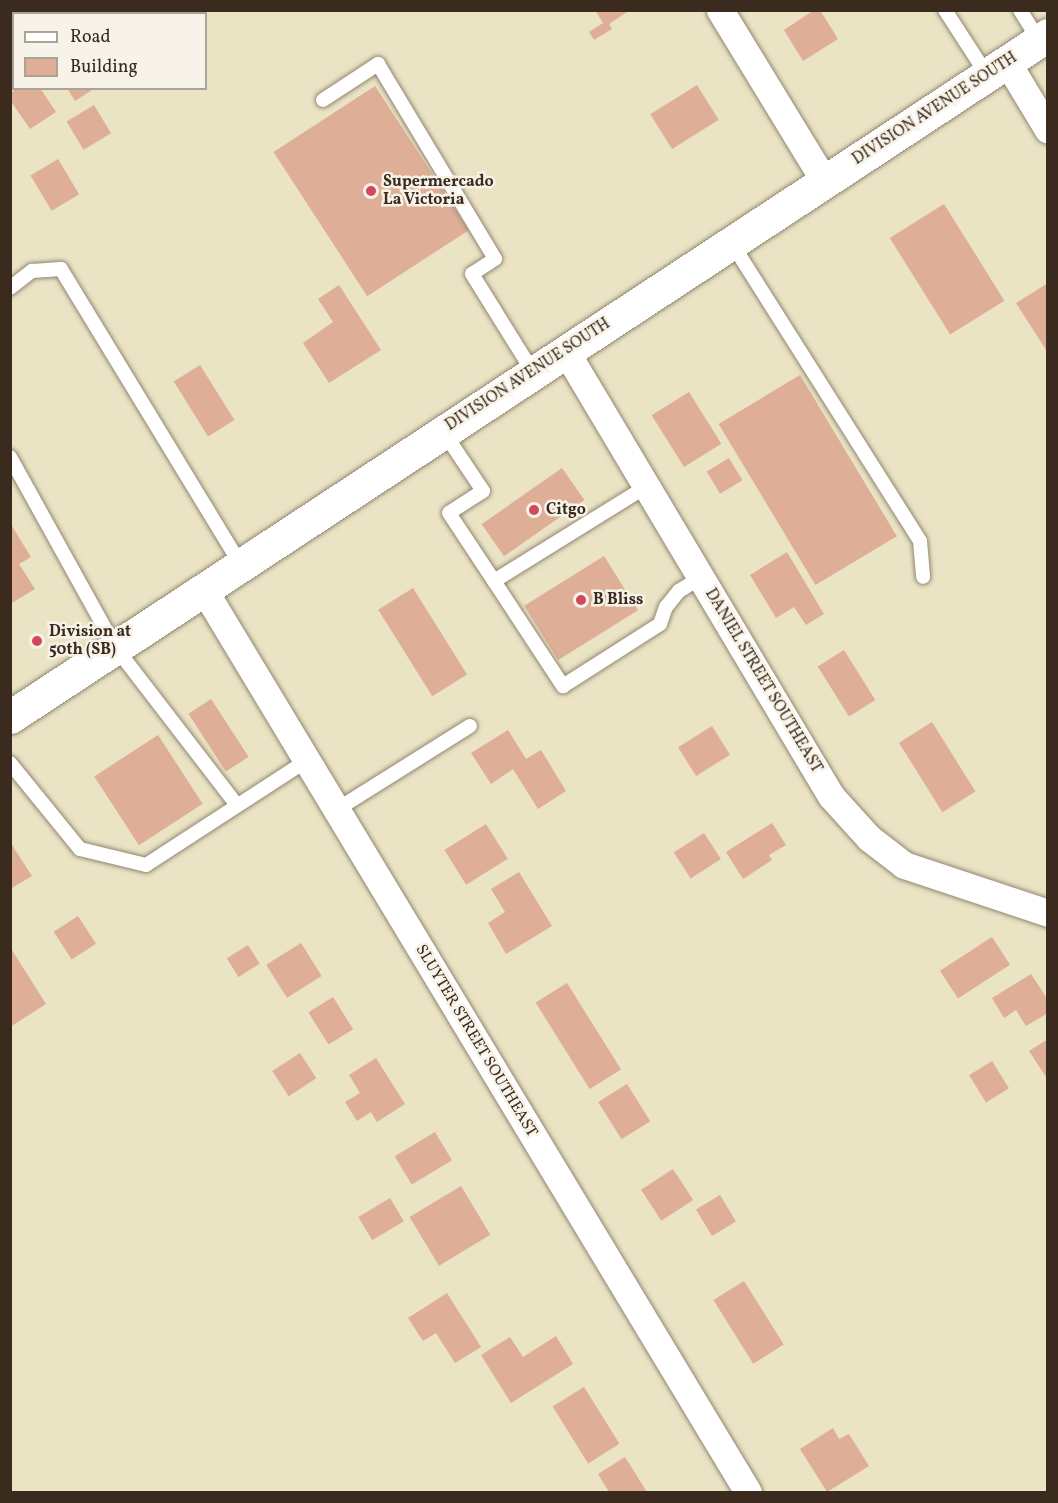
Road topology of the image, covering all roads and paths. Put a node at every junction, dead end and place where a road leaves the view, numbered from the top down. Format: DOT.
graph roads {
  1 [pos="720,10"];
  2 [pos="945,10"];
  3 [pos="1020,10"];
  4 [pos="1043,38"];
  5 [pos="997,69"];
  6 [pos="323,100"];
  7 [pos="1047,130"];
  8 [pos="825,182"];
  9 [pos="731,242"];
  10 [pos="10,288"];
  11 [pos="565,350"];
  12 [pos="533,372"];
  13 [pos="443,431"];
  14 [pos="10,457"];
  15 [pos="646,486"];
  16 [pos="241,565"];
  17 [pos="923,577"];
  18 [pos="701,578"];
  19 [pos="494,581"];
  20 [pos="204,590"];
  21 [pos="116,648"];
  22 [pos="10,717"];
  23 [pos="470,726"];
  24 [pos="306,760"];
  25 [pos="10,763"];
  26 [pos="237,806"];
  27 [pos="336,810"];
  28 [pos="1047,913"];
  29 [pos="748,1492"];
  1 -- 8 [label="street"];
  2 -- 5 [label="lane"];
  3 -- 4 [label="lane"];
  4 -- 5 [label="main road, DIVISION AVENUE SOUTH"];
  5 -- 7 [label="street"];
  5 -- 8 [label="main road, DIVISION AVENUE SOUTH"];
  6 -- 12 [label="lane"];
  8 -- 9 [label="main road, DIVISION AVENUE SOUTH"];
  9 -- 11 [label="main road, DIVISION AVENUE SOUTH"];
  9 -- 17 [label="lane"];
  10 -- 16 [label="lane"];
  11 -- 12 [label="main road, DIVISION AVENUE SOUTH"];
  11 -- 15 [label="street, DANIEL STREET SOUTHEAST"];
  12 -- 13 [label="main road, DIVISION AVENUE SOUTH"];
  13 -- 16 [label="main road, DIVISION AVENUE SOUTH"];
  13 -- 19 [label="lane"];
  14 -- 21 [label="lane"];
  15 -- 18 [label="street, DANIEL STREET SOUTHEAST"];
  15 -- 19 [label="lane"];
  16 -- 20 [label="main road, DIVISION AVENUE SOUTH"];
  18 -- 19 [label="lane"];
  18 -- 28 [label="street, DANIEL STREET SOUTHEAST"];
  20 -- 21 [label="main road, DIVISION AVENUE SOUTH"];
  20 -- 24 [label="street, SLUYTER STREET SOUTHEAST"];
  21 -- 22 [label="main road, DIVISION AVENUE SOUTH"];
  21 -- 26 [label="lane"];
  23 -- 27 [label="lane"];
  24 -- 26 [label="lane"];
  24 -- 27 [label="street, SLUYTER STREET SOUTHEAST"];
  25 -- 26 [label="lane"];
  27 -- 29 [label="street, SLUYTER STREET SOUTHEAST"];
}
